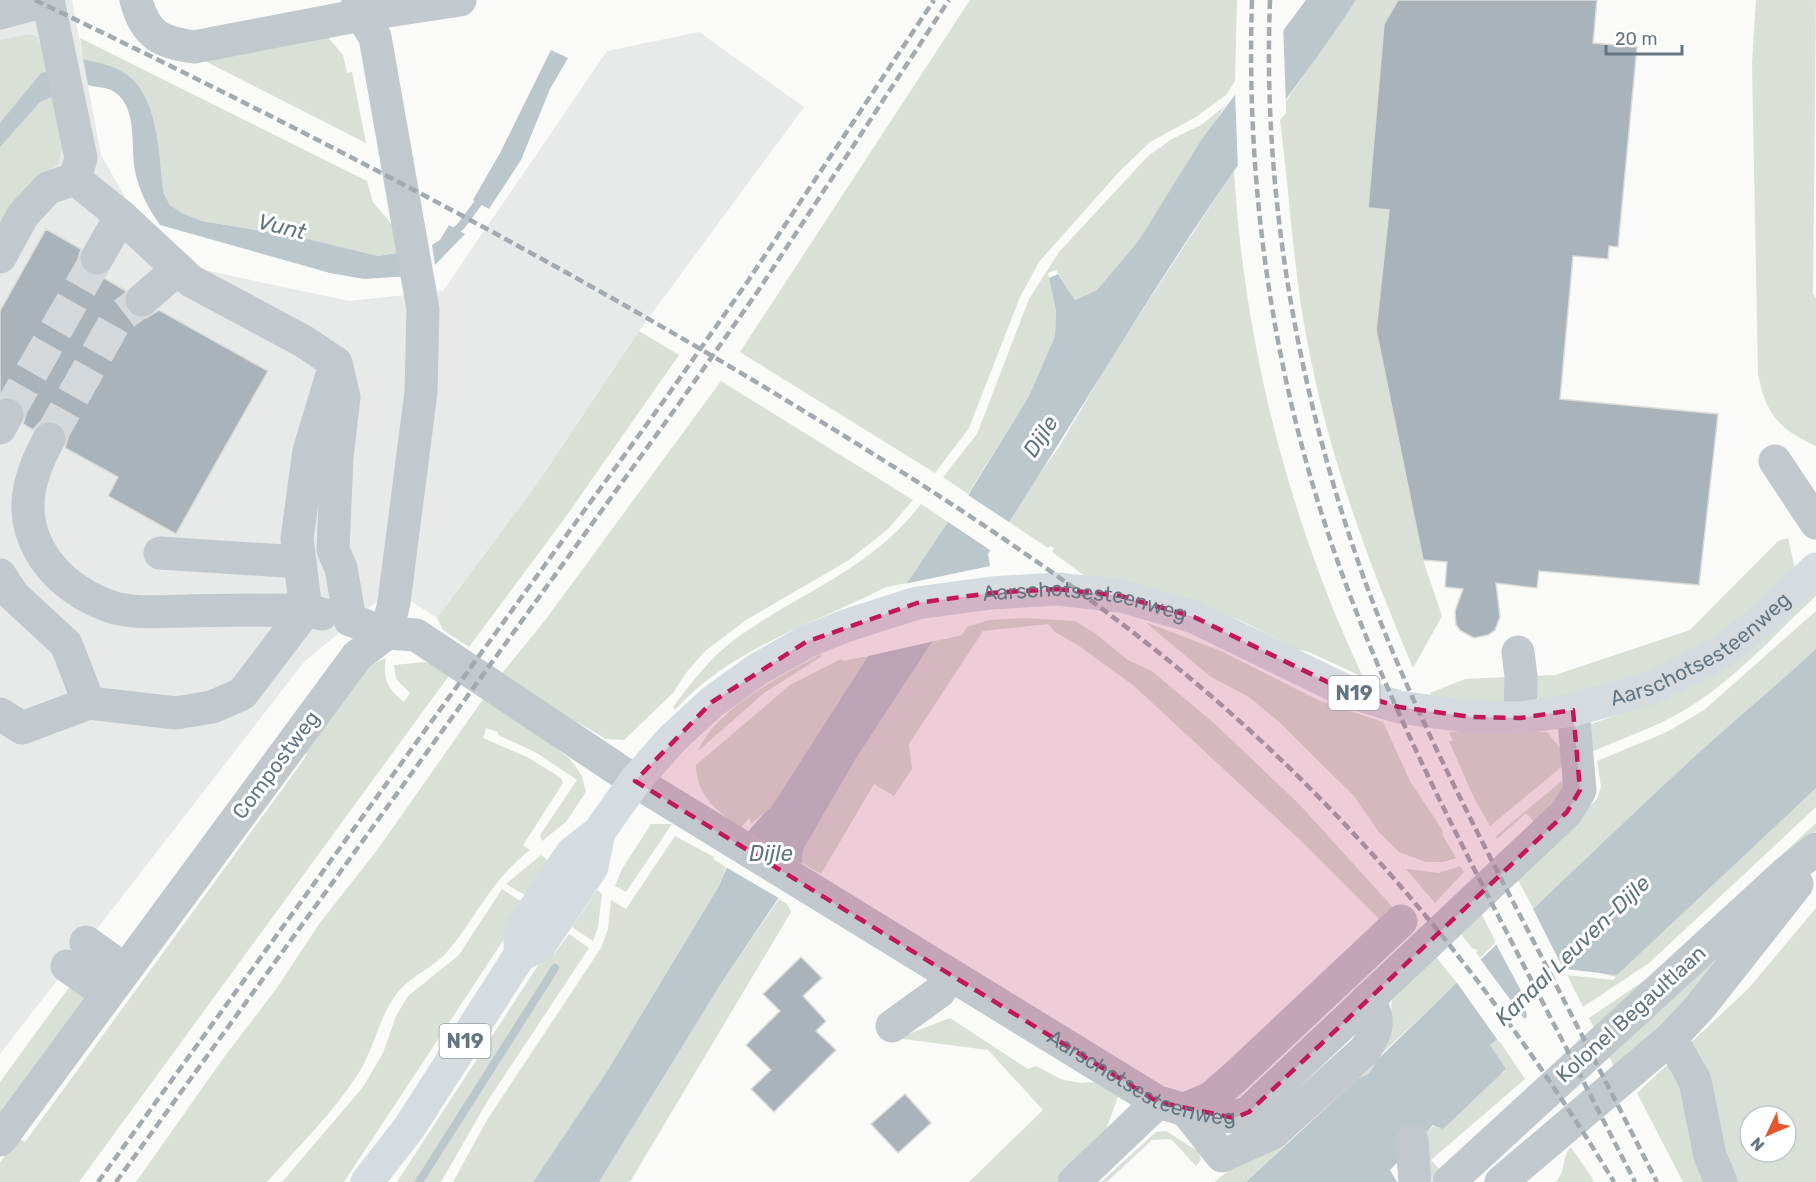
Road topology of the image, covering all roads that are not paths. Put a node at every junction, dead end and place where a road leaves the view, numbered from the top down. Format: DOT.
graph roads {
  1 [pos="48,0"];
  2 [pos="460,0"];
  3 [pos="133,1"];
  4 [pos="0,13"];
  5 [pos="365,17"];
  6 [pos="76,175"];
  7 [pos="121,216"];
  8 [pos="0,256"];
  9 [pos="97,258"];
  10 [pos="178,268"];
  11 [pos="142,300"];
  12 [pos="336,363"];
  13 [pos="49,439"];
  14 [pos="1775,461"];
  15 [pos="1816,522"];
  16 [pos="160,553"];
  17 [pos="300,562"];
  18 [pos="1816,569"];
  19 [pos="0,575"];
  20 [pos="306,610"];
  21 [pos="351,620"];
  22 [pos="387,633"];
  23 [pos="1518,652"];
  24 [pos="89,703"];
  25 [pos="1573,710"];
  26 [pos="0,714"];
  27 [pos="1520,718"];
  28 [pos="634,781"];
  29 [pos="1816,849"];
  30 [pos="1816,858"];
  31 [pos="1401,921"];
  32 [pos="76,954"];
  33 [pos="951,975"];
  34 [pos="116,982"];
  35 [pos="1367,1000"];
  36 [pos="892,1026"];
  37 [pos="1671,1038"];
  38 [pos="1171,1106"];
  39 [pos="409,1128"];
  40 [pos="0,1140"];
  41 [pos="1412,1141"];
  42 [pos="1493,1141"];
  43 [pos="1515,1178"];
  44 [pos="367,1182"];
  45 [pos="385,1182"];
  46 [pos="1074,1182"];
  47 [pos="1415,1182"];
  48 [pos="1449,1182"];
  49 [pos="1721,1182"];
  1 -- 4 [label="street"];
  1 -- 6 [label="street"];
  2 -- 5 [label="street"];
  3 -- 5 [label="street"];
  5 -- 22 [label="street"];
  6 -- 7 [label="street"];
  6 -- 8 [label="street"];
  7 -- 9 [label="street"];
  7 -- 10 [label="street"];
  10 -- 11 [label="street"];
  10 -- 12 [label="street"];
  12 -- 17 [label="street"];
  12 -- 21 [label="street"];
  13 -- 20 [label="street"];
  14 -- 15 [label="street"];
  16 -- 17 [label="street"];
  17 -- 20 [label="street"];
  18 -- 25 [label="main road, Aarschotsesteenweg / N19"];
  19 -- 24 [label="street"];
  20 -- 21 [label="street"];
  20 -- 24 [label="street"];
  21 -- 22 [label="street"];
  22 -- 28 [label="street"];
  22 -- 34 [label="street, Compostweg"];
  23 -- 27 [label="street"];
  24 -- 26 [label="street"];
  25 -- 27 [label="main road, Aarschotsesteenweg / N19"];
  25 -- 35 [label="street, Aarschotsesteenweg"];
  27 -- 28 [label="main road, Aarschotsesteenweg / N19"];
  28 -- 33 [label="street, Aarschotsesteenweg"];
  28 -- 39 [label="main road, Aarschotsesteenweg / N19"];
  29 -- 42 [label="street, Kolonel Begaultlaan"];
  30 -- 37 [label="street, Kolonel Begaultlaan"];
  31 -- 38 [label="street"];
  32 -- 34 [label="street"];
  33 -- 36 [label="street"];
  33 -- 38 [label="street, Aarschotsesteenweg"];
  34 -- 40 [label="street, Compostweg"];
  35 -- 38 [label="street, Aarschotsesteenweg"];
  35 -- 38 [label="street"];
  37 -- 43 [label="street, Kolonel Begaultlaan"];
  37 -- 49 [label="street"];
  38 -- 46 [label="street"];
  39 -- 44 [label="main road, Aarschotsesteenweg / N19"];
  39 -- 45 [label="main road, Aarschotsesteenweg / N19"];
  41 -- 47 [label="street"];
  42 -- 43 [label="street"];
  42 -- 48 [label="street, Kolonel Begaultlaan"];
}
